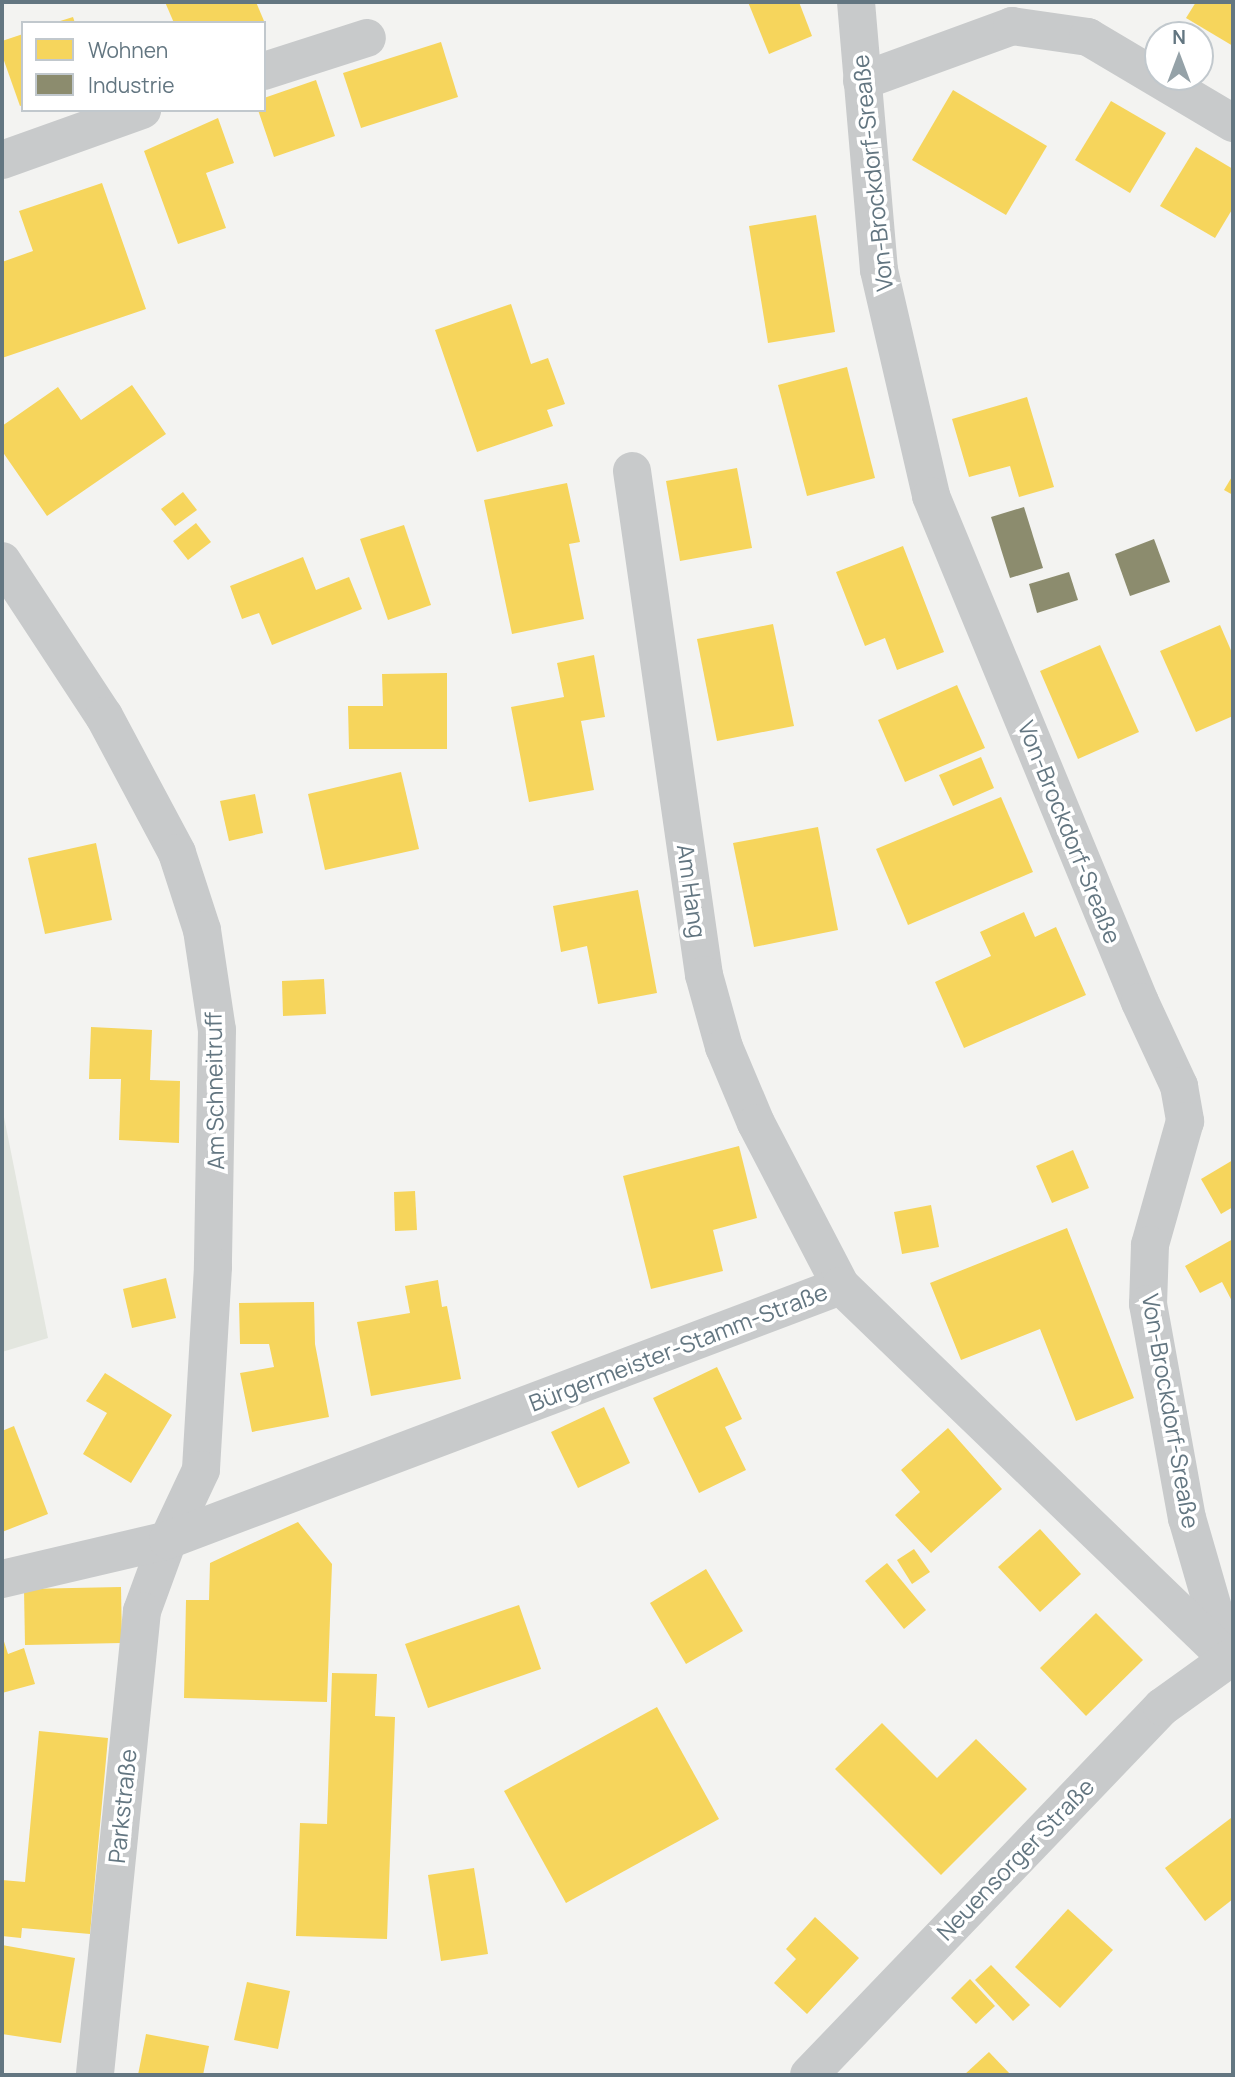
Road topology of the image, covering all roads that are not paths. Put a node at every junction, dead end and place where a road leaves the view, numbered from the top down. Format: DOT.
graph roads {
  1 [pos="856,2"];
  2 [pos="367,38"];
  3 [pos="266,70"];
  4 [pos="862,81"];
  5 [pos="136,112"];
  6 [pos="1233,123"];
  7 [pos="2,160"];
  8 [pos="632,471"];
  9 [pos="2,561"];
  10 [pos="841,1286"];
  11 [pos="168,1540"];
  12 [pos="2,1579"];
  13 [pos="1231,1658"];
  14 [pos="94,2075"];
  15 [pos="809,2075"];
  1 -- 4 [label="street, Von-Brockdorf-Sreaße"];
  2 -- 3 [label="street"];
  4 -- 6 [label="street"];
  4 -- 13 [label="street, Von-Brockdorf-Sreaße"];
  5 -- 7 [label="street"];
  8 -- 10 [label="street, Am Hang"];
  9 -- 11 [label="street, Am Schneitruff"];
  10 -- 11 [label="street, Bürgermeister-Stamm-Straße"];
  10 -- 13 [label="street, Bürgermeister-Stamm-Straße"];
  11 -- 12 [label="street, Bürgermeister-Stamm-Straße"];
  11 -- 14 [label="street, Parkstraße"];
  13 -- 15 [label="street, Neuensorger Straße"];
}
